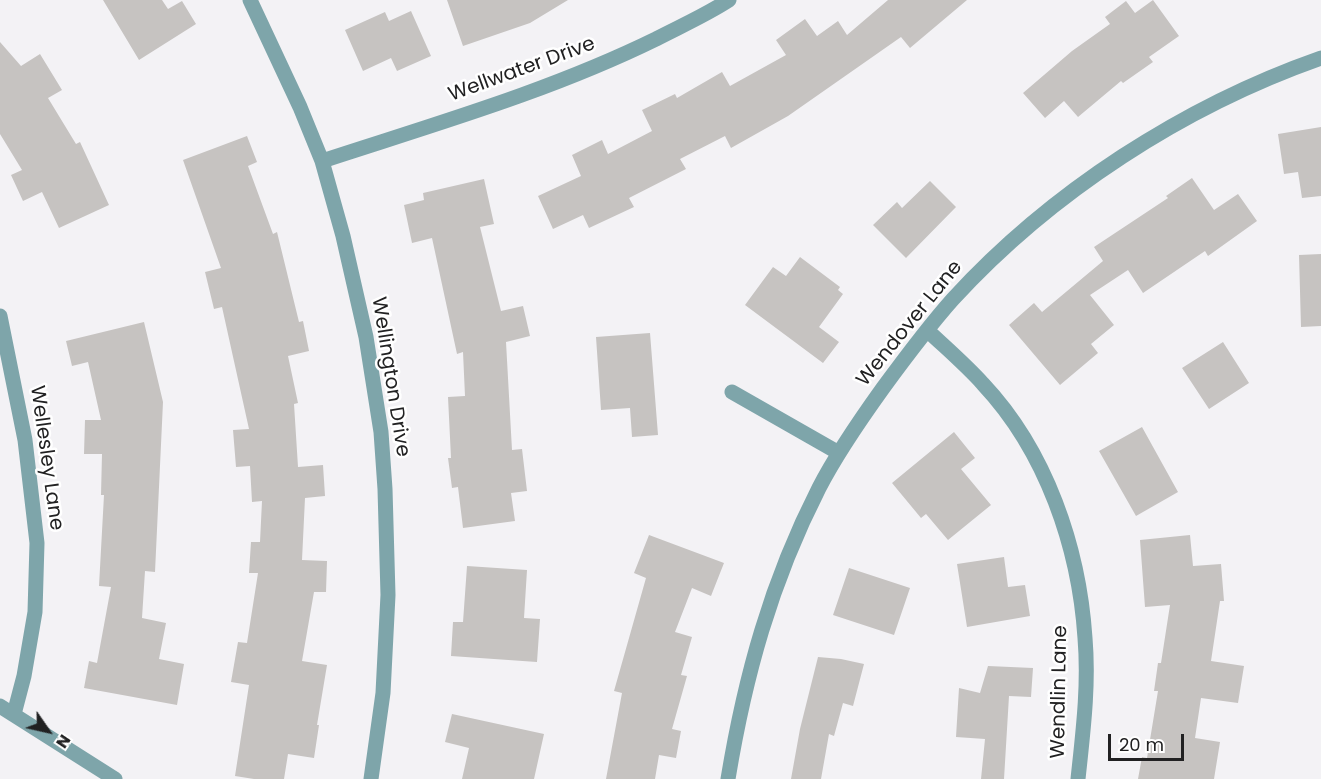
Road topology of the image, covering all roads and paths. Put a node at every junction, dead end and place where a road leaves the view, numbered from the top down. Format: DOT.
graph roads {
  1 [pos="250,0"];
  2 [pos="729,0"];
  3 [pos="1321,58"];
  4 [pos="322,161"];
  5 [pos="0,316"];
  6 [pos="927,330"];
  7 [pos="732,392"];
  8 [pos="839,453"];
  9 [pos="7,710"];
  10 [pos="116,779"];
  11 [pos="371,779"];
  12 [pos="728,779"];
  13 [pos="1078,779"];
  1 -- 4 [label="street, Wellington Drive"];
  2 -- 4 [label="street, Wellwater Drive"];
  3 -- 6 [label="street, Wendover Lane"];
  4 -- 11 [label="street, Wellington Drive"];
  5 -- 9 [label="street, Wellesley Lane"];
  6 -- 8 [label="street, Wendover Lane"];
  6 -- 13 [label="street, Wendlin Lane"];
  7 -- 8 [label="street"];
  8 -- 12 [label="street, Wendover Lane"];
  9 -- 10 [label="street"];
}
